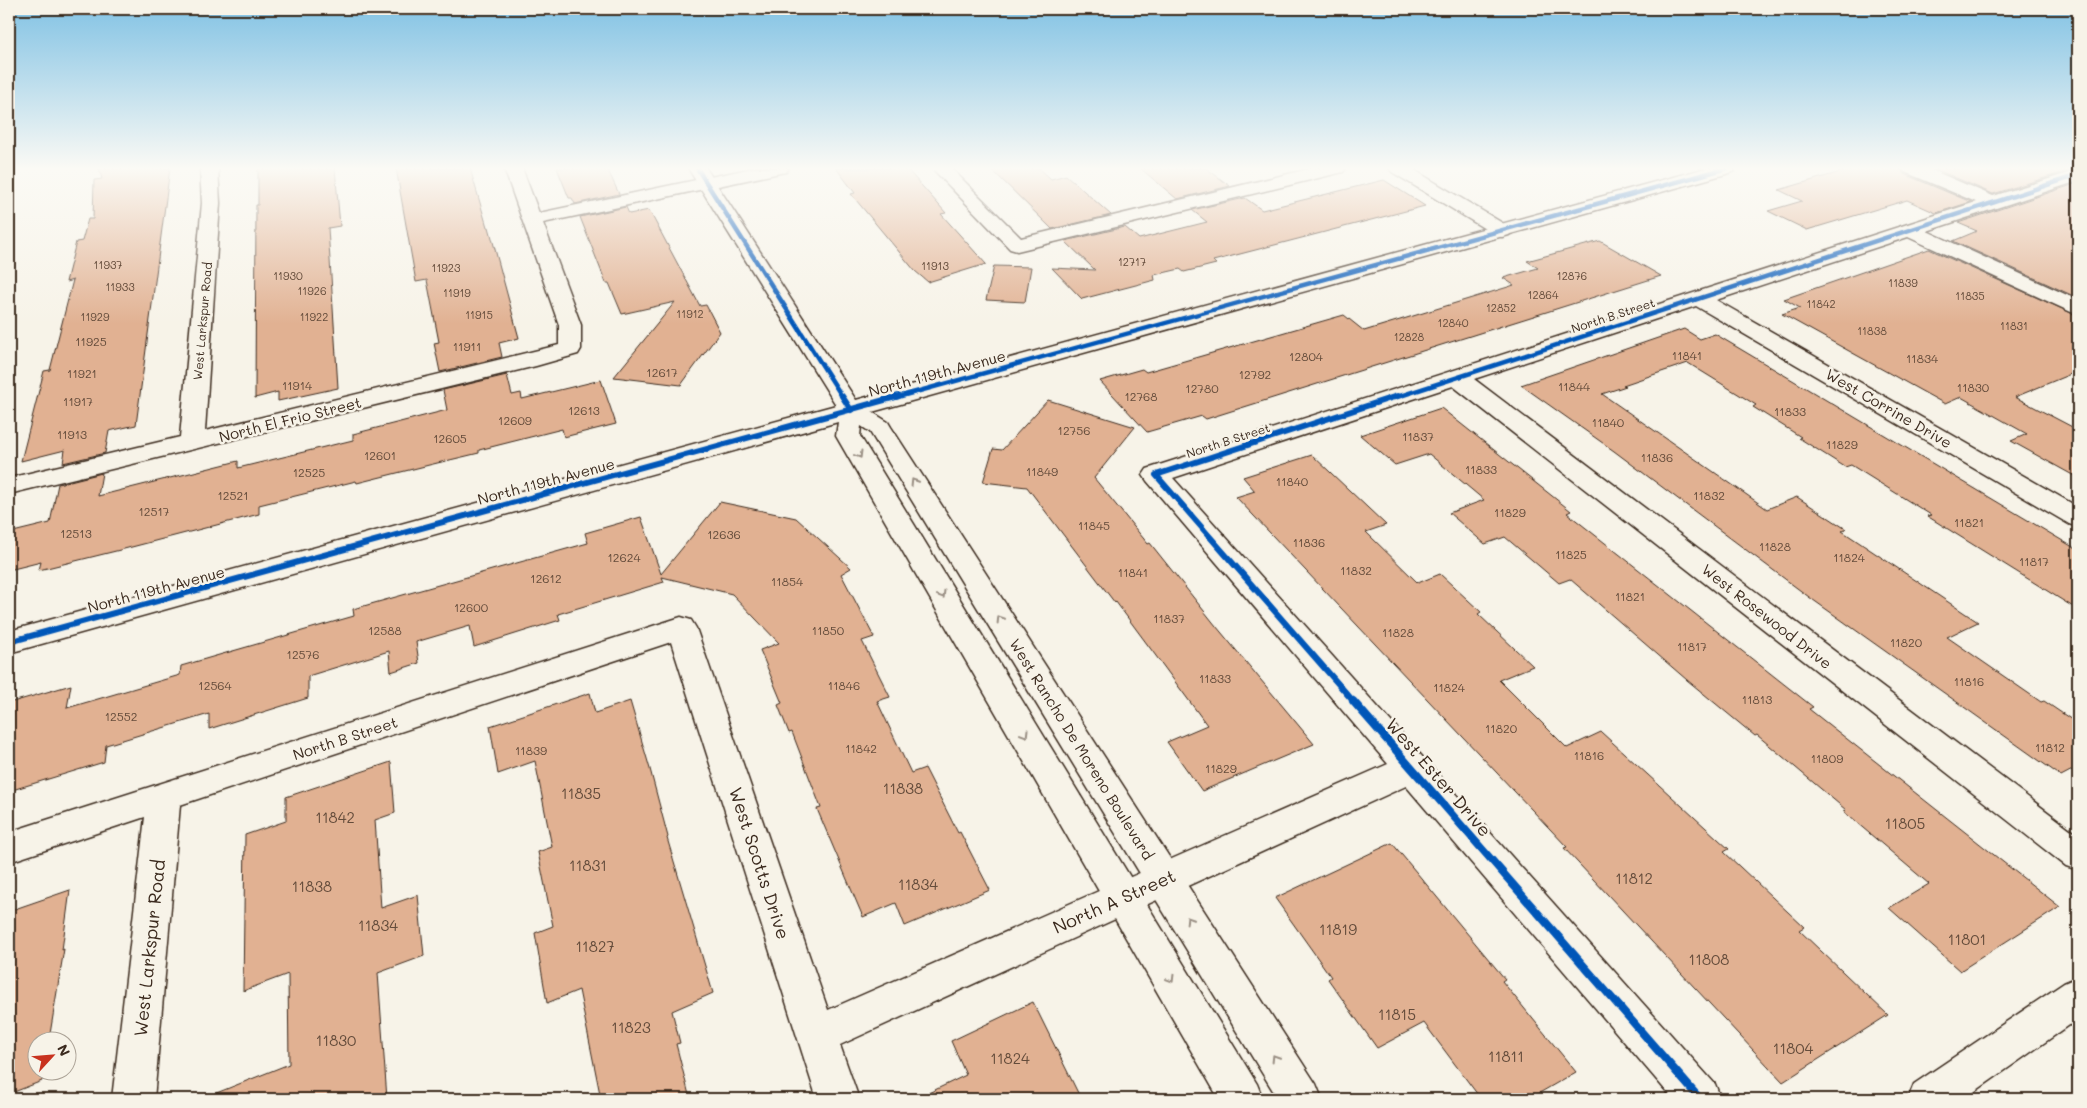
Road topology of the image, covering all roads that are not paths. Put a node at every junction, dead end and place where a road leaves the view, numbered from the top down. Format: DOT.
graph roads {
  1 [pos="210,220"];
  2 [pos="531,220"];
  3 [pos="729,220"];
  4 [pos="992,220"];
  5 [pos="1122,220"];
  6 [pos="1483,220"];
  7 [pos="1542,220"];
  8 [pos="1942,220"];
  9 [pos="1910,230"];
  10 [pos="1502,231"];
  11 [pos="1699,299"];
  12 [pos="2078,308"];
  13 [pos="1456,377"];
  14 [pos="851,410"];
  15 [pos="192,443"];
  16 [pos="1156,475"];
  17 [pos="9,486"];
  18 [pos="2078,518"];
  19 [pos="681,628"];
  20 [pos="9,642"];
  21 [pos="1412,768"];
  22 [pos="164,797"];
  23 [pos="9,847"];
  24 [pos="2078,855"];
  25 [pos="1164,879"];
  26 [pos="1123,898"];
  27 [pos="2078,996"];
  28 [pos="817,1034"];
  29 [pos="133,1099"];
  30 [pos="838,1099"];
  31 [pos="1242,1099"];
  32 [pos="1301,1099"];
  33 [pos="1700,1099"];
  34 [pos="1929,1099"];
  1 -- 15 [label="street, West Larkspur Road"];
  2 -- 15 [label="street, North El Frio Street"];
  3 -- 14 [label="street, West Rancho De Moreno Boulevard"];
  4 -- 5 [label="street"];
  6 -- 10 [label="street"];
  7 -- 10 [label="street, North 119th Avenue"];
  8 -- 9 [label="street, North B Street"];
  9 -- 11 [label="street, North B Street"];
  9 -- 12 [label="street"];
  10 -- 14 [label="street, North 119th Avenue"];
  11 -- 13 [label="street, North B Street"];
  11 -- 18 [label="street, West Corrine Drive"];
  13 -- 16 [label="street, North B Street"];
  13 -- 24 [label="street, West Rosewood Drive"];
  14 -- 20 [label="street, North 119th Avenue"];
  25 -- 14 [label="street, West Rancho De Moreno Boulevard, one-way"];
  14 -- 26 [label="street, one-way"];
  15 -- 17 [label="street, North El Frio Street"];
  16 -- 21 [label="street, West Ester Drive"];
  19 -- 22 [label="street, North B Street"];
  19 -- 28 [label="street, West Scotts Drive"];
  21 -- 25 [label="street, North A Street"];
  21 -- 33 [label="street, West Ester Drive"];
  22 -- 23 [label="street, North B Street"];
  22 -- 29 [label="street, West Larkspur Road"];
  25 -- 26 [label="street, North A Street"];
  32 -- 25 [label="street, West Rancho De Moreno Boulevard, one-way"];
  26 -- 28 [label="street, North A Street"];
  26 -- 31 [label="street, one-way"];
  27 -- 34 [label="street"];
  28 -- 30 [label="street, West Scotts Drive"];
}
